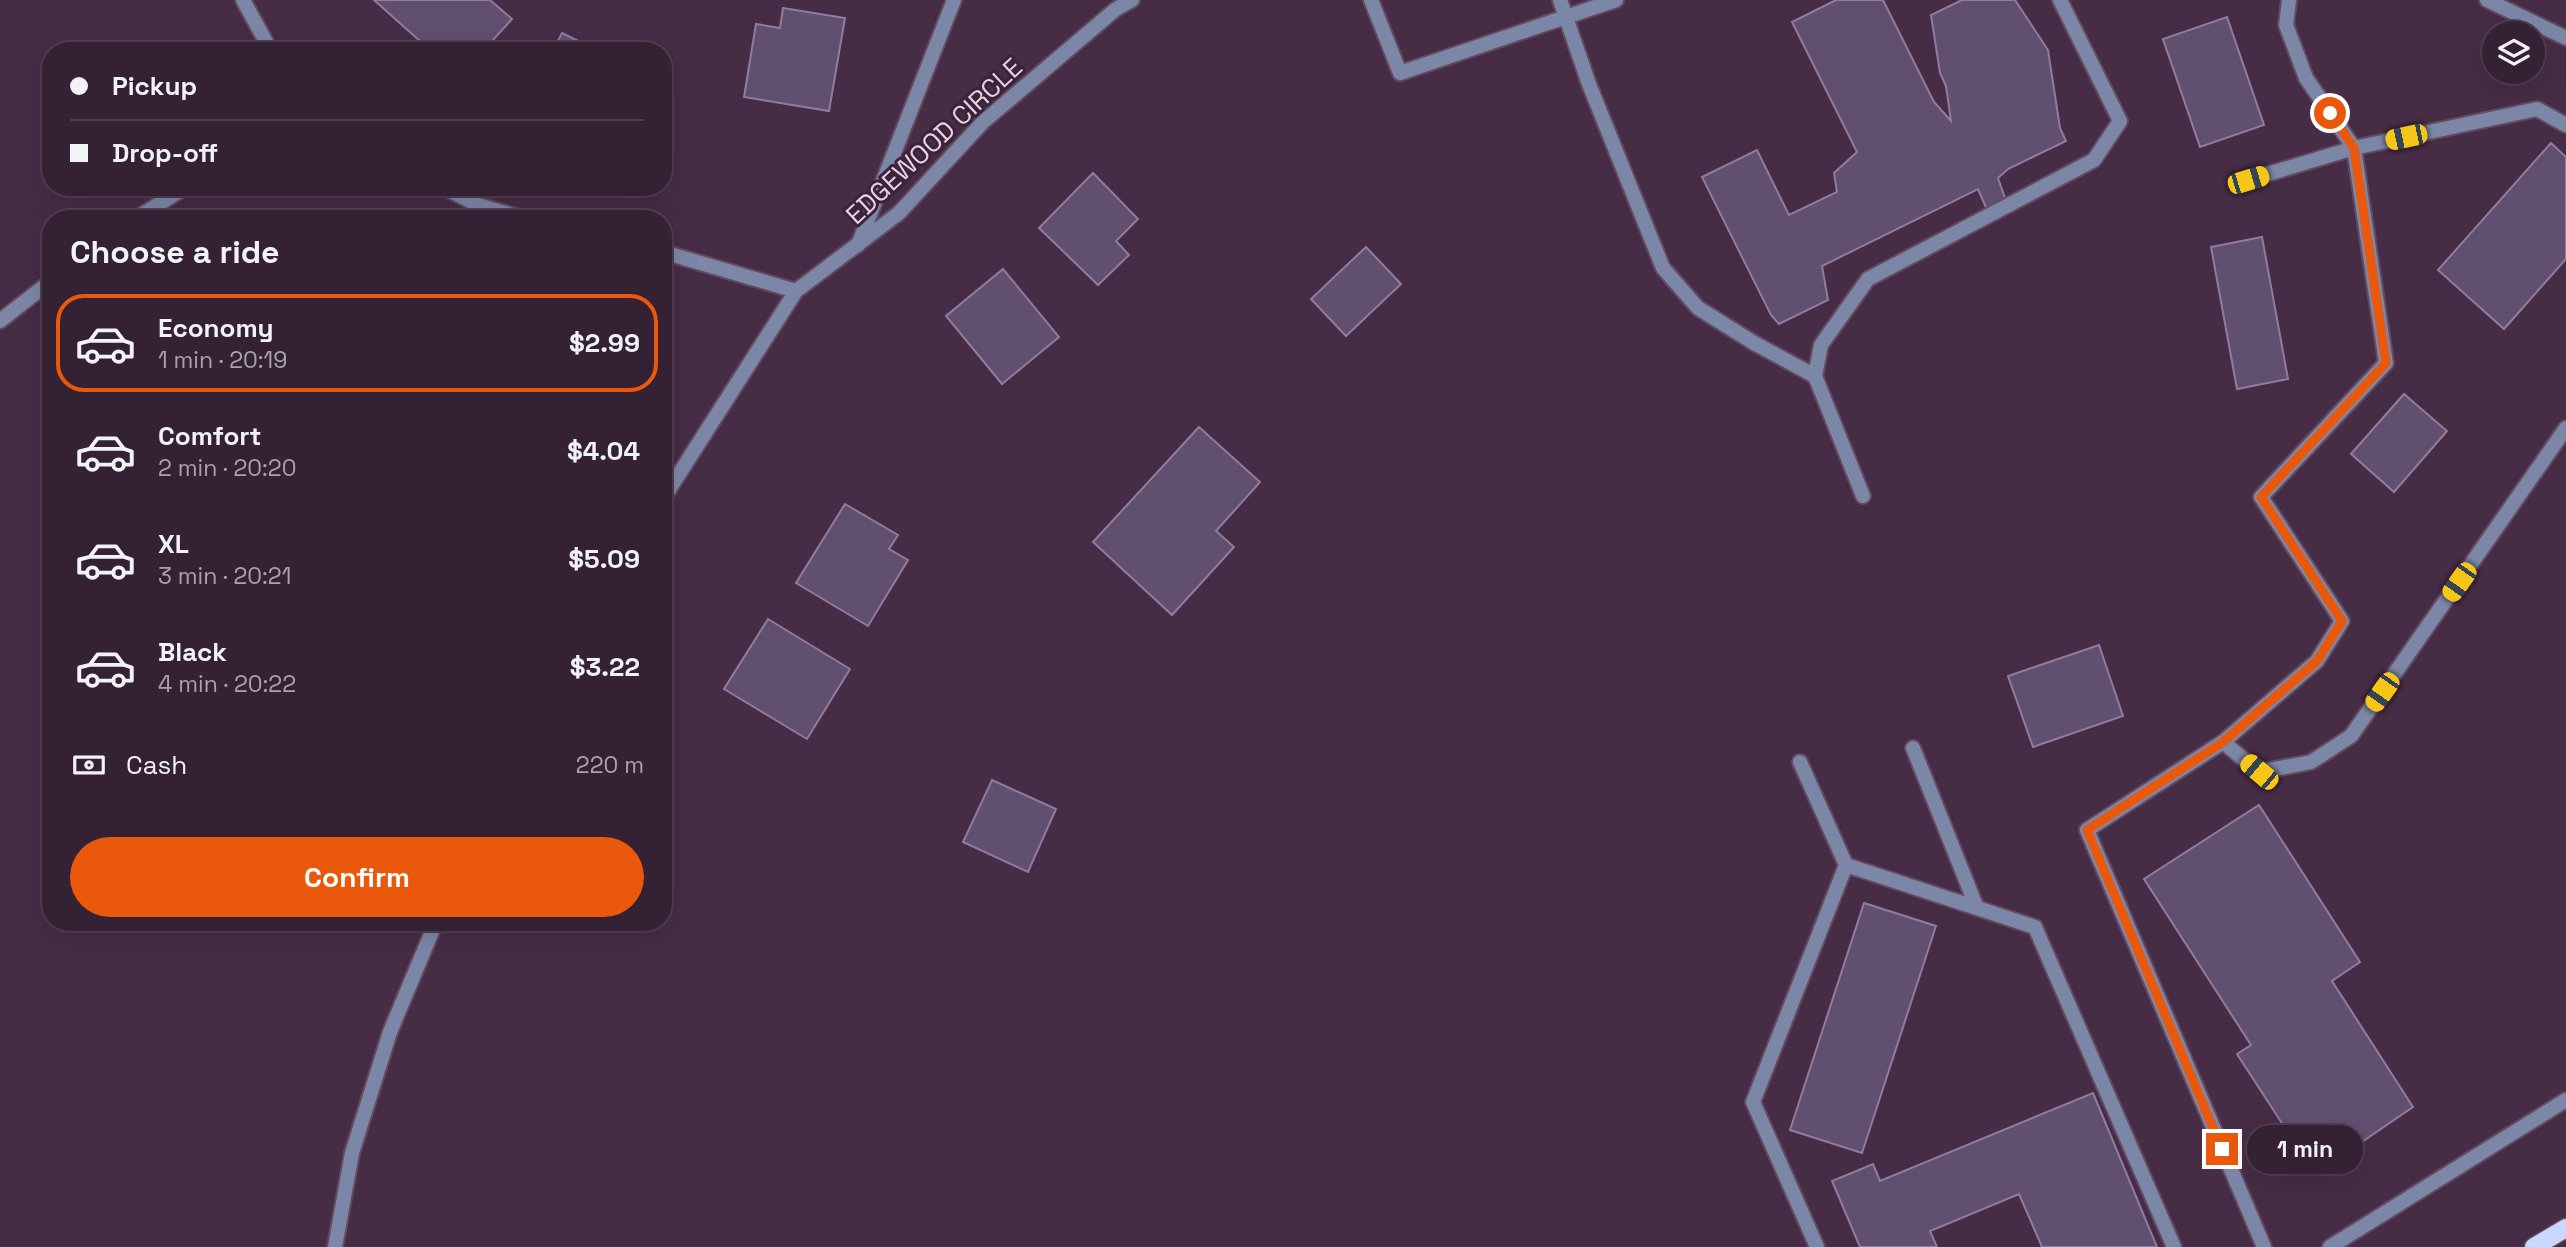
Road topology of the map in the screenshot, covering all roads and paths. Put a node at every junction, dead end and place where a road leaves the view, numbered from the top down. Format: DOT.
graph roads {
  1 [pos="243,0"];
  2 [pos="954,0"];
  3 [pos="1132,0"];
  4 [pos="1371,0"];
  5 [pos="1560,0"];
  6 [pos="1616,0"];
  7 [pos="2060,0"];
  8 [pos="2289,0"];
  9 [pos="2487,0"];
  10 [pos="1566,18"];
  11 [pos="2566,38"];
  12 [pos="266,42"];
  13 [pos="2566,125"];
  14 [pos="2354,148"];
  15 [pos="2248,180"];
  16 [pos="172,196"];
  17 [pos="460,196"];
  18 [pos="149,210"];
  19 [pos="495,210"];
  20 [pos="858,246"];
  21 [pos="672,255"];
  22 [pos="42,288"];
  23 [pos="796,291"];
  24 [pos="0,321"];
  25 [pos="1815,376"];
  26 [pos="2566,428"];
  27 [pos="672,485"];
  28 [pos="1863,496"];
  29 [pos="2223,742"];
  30 [pos="1913,748"];
  31 [pos="1800,762"];
  32 [pos="1846,865"];
  33 [pos="1977,908"];
  34 [pos="432,931"];
  35 [pos="2566,1100"];
  36 [pos="2566,1228"];
  37 [pos="335,1247"];
  38 [pos="1817,1247"];
  39 [pos="2174,1247"];
  40 [pos="2264,1247"];
  41 [pos="2330,1247"];
  42 [pos="2534,1247"];
  1 -- 12 [label="street"];
  2 -- 20 [label="street"];
  3 -- 20 [label="street, EDGEWOOD CIRCLE"];
  4 -- 10 [label="street"];
  5 -- 10 [label="street"];
  6 -- 10 [label="street"];
  7 -- 25 [label="street"];
  8 -- 14 [label="street"];
  9 -- 11 [label="street"];
  10 -- 25 [label="street"];
  13 -- 14 [label="street"];
  14 -- 15 [label="street"];
  14 -- 29 [label="street"];
  16 -- 18 [label="street"];
  17 -- 19 [label="street"];
  20 -- 23 [label="street, EDGEWOOD CIRCLE"];
  21 -- 23 [label="street"];
  22 -- 24 [label="street"];
  23 -- 27 [label="street, EDGEWOOD CIRCLE"];
  25 -- 28 [label="street"];
  26 -- 29 [label="street"];
  29 -- 40 [label="street"];
  30 -- 33 [label="street"];
  31 -- 32 [label="street"];
  32 -- 33 [label="street"];
  32 -- 38 [label="street"];
  33 -- 39 [label="street"];
  34 -- 37 [label="street"];
  35 -- 41 [label="street"];
  36 -- 42 [label="main road"];
}
